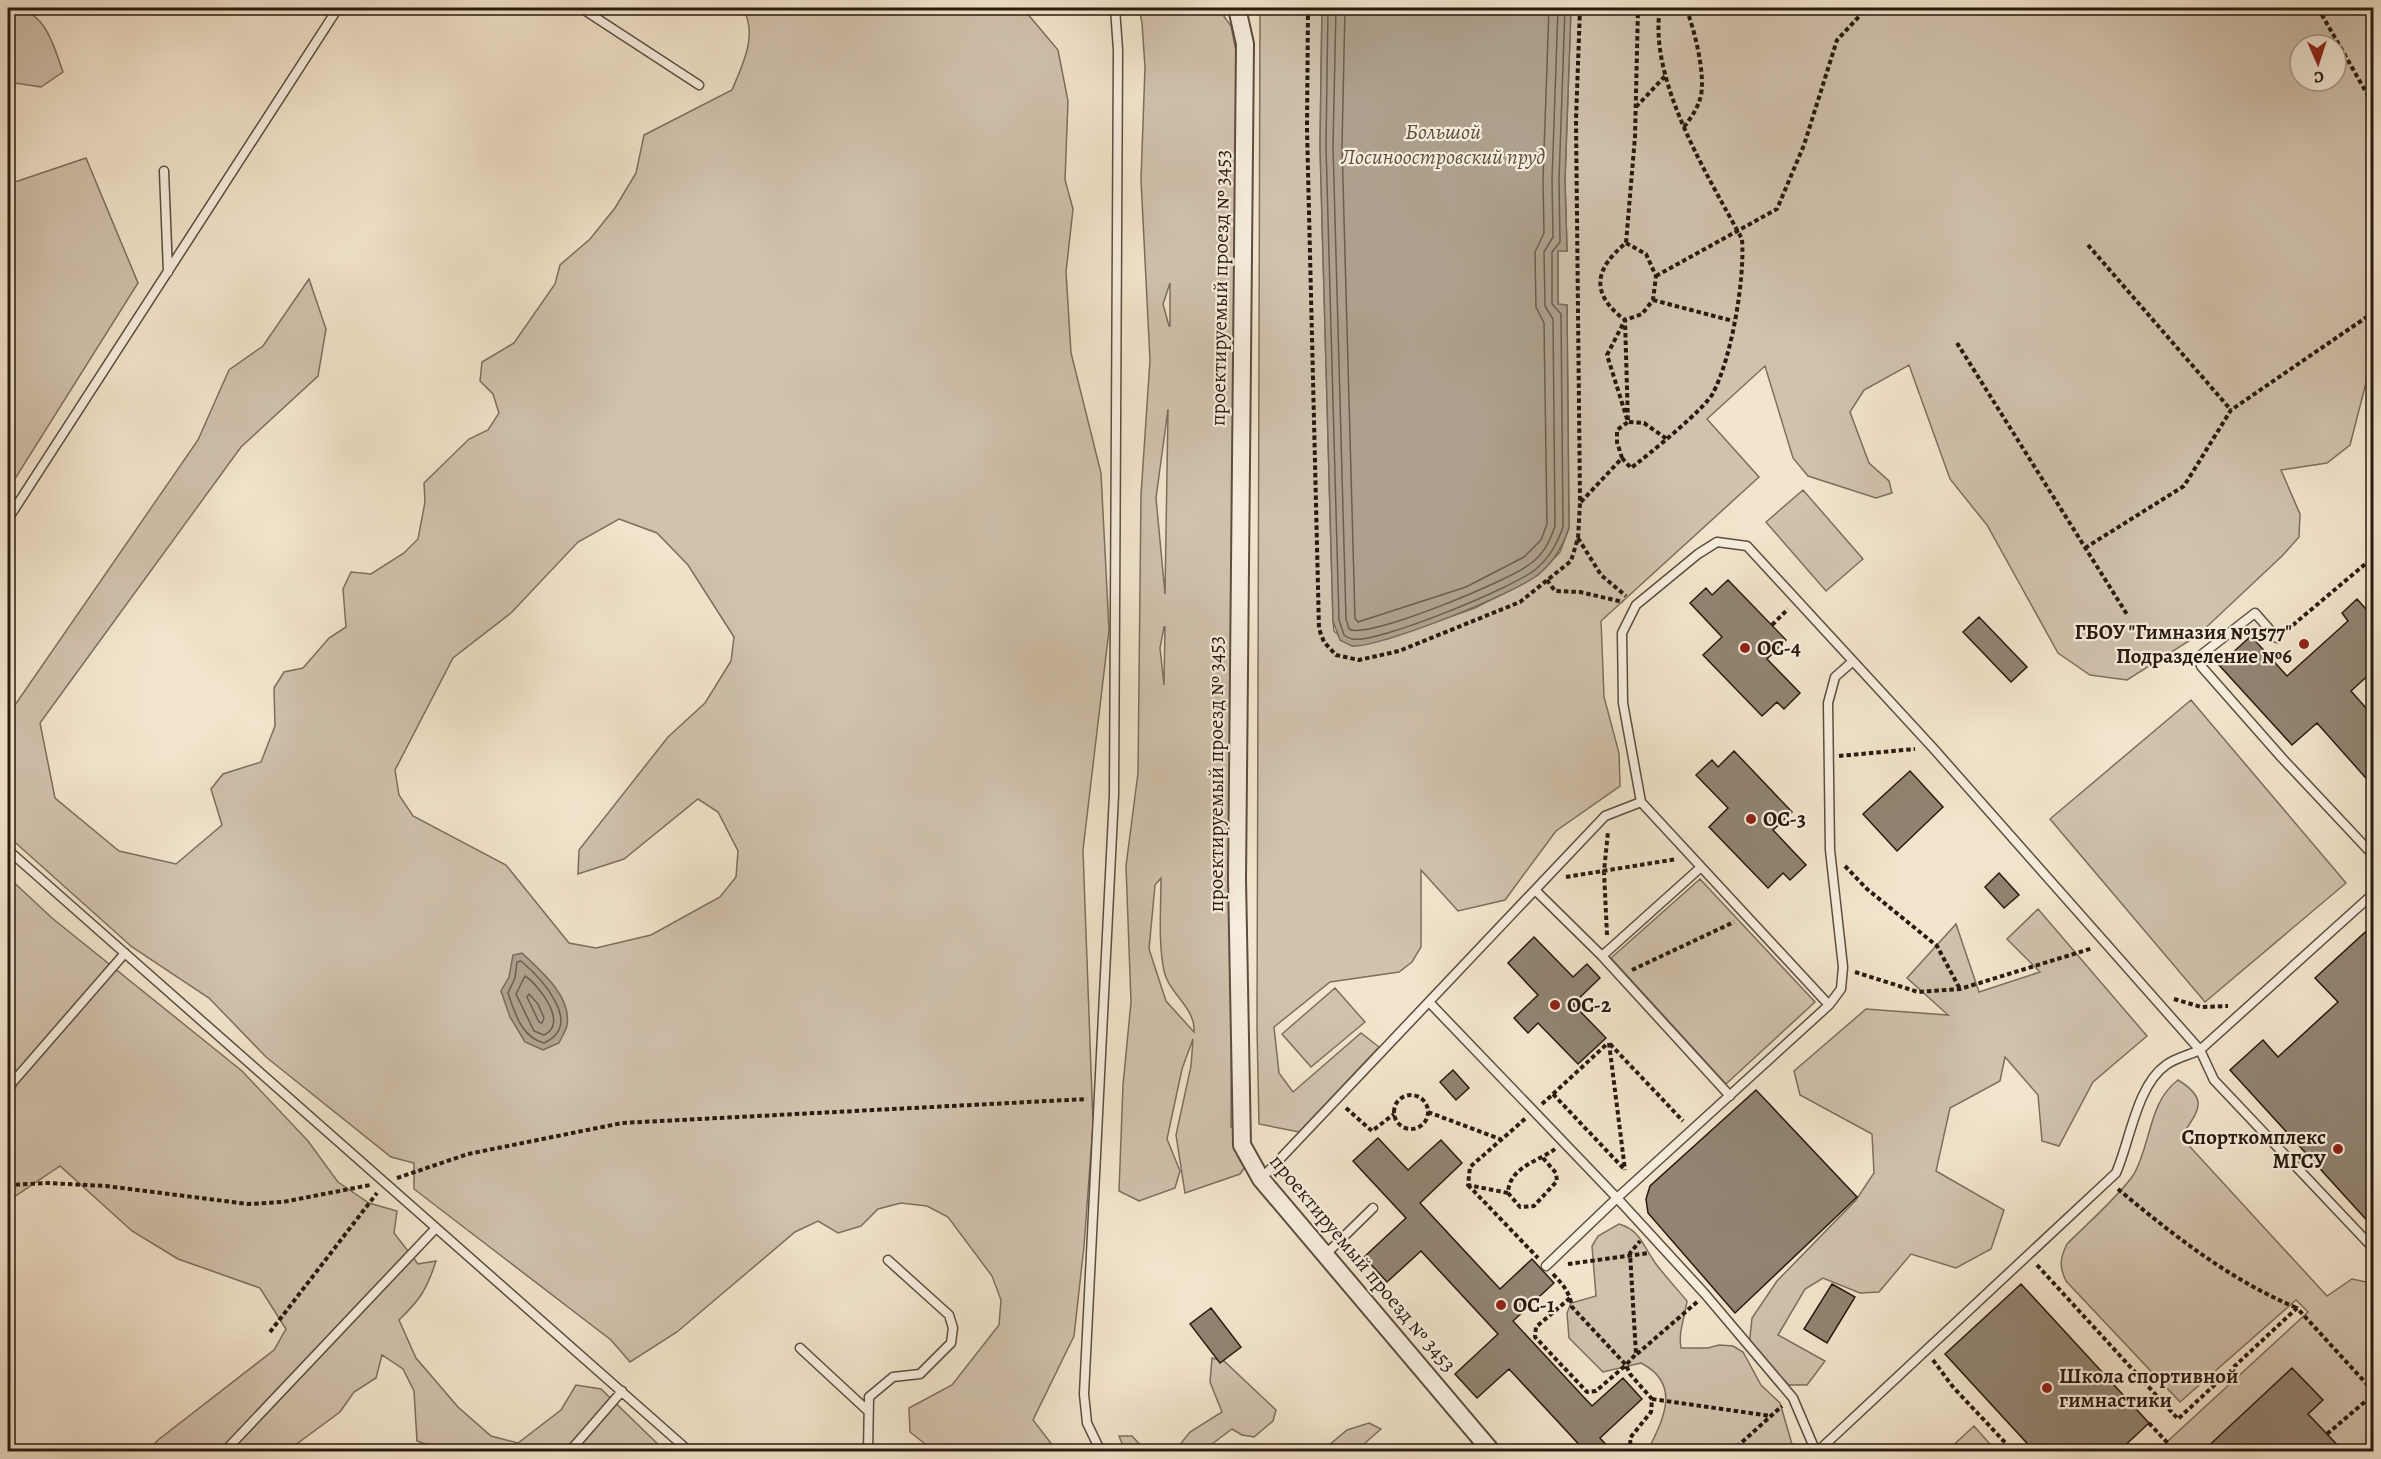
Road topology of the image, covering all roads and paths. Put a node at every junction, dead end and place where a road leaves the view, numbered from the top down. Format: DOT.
graph roads {
  1 [pos="338,8"];
  2 [pos="582,8"];
  3 [pos="1115,8"];
  4 [pos="1237,8"];
  5 [pos="1308,8"];
  6 [pos="1580,8"];
  7 [pos="1638,8"];
  8 [pos="1660,8"];
  9 [pos="1686,8"];
  10 [pos="1867,8"];
  11 [pos="2318,8"];
  12 [pos="1666,75"];
  13 [pos="699,85"];
  14 [pos="2373,106"];
  15 [pos="1635,107"];
  16 [pos="1684,127"];
  17 [pos="164,171"];
  18 [pos="1738,231"];
  19 [pos="1626,243"];
  20 [pos="2088,245"];
  21 [pos="168,272"];
  22 [pos="1656,276"];
  23 [pos="1653,300"];
  24 [pos="2373,312"];
  25 [pos="1625,320"];
  26 [pos="1733,321"];
  27 [pos="1957,343"];
  28 [pos="2231,410"];
  29 [pos="1628,422"];
  30 [pos="1667,439"];
  31 [pos="1622,458"];
  32 [pos="1580,503"];
  33 [pos="8,519"];
  34 [pos="1578,538"];
  35 [pos="2085,548"];
  36 [pos="2373,564"];
  37 [pos="1547,580"];
  38 [pos="1796,601"];
  39 [pos="1636,605"];
  40 [pos="2128,616"];
  41 [pos="1772,625"];
  42 [pos="2277,638"];
  43 [pos="1852,662"];
  44 [pos="1933,748"];
  45 [pos="1827,758"];
  46 [pos="1641,802"];
  47 [pos="1613,813"];
  48 [pos="8,850"];
  49 [pos="1830,850"];
  50 [pos="2373,856"];
  51 [pos="1690,857"];
  52 [pos="1700,868"];
  53 [pos="1604,871"];
  54 [pos="1543,881"];
  55 [pos="1535,890"];
  56 [pos="2373,893"];
  57 [pos="1745,916"];
  58 [pos="2104,944"];
  59 [pos="125,953"];
  60 [pos="1605,953"];
  61 [pos="1843,968"];
  62 [pos="1620,976"];
  63 [pos="2142,987"];
  64 [pos="1960,989"];
  65 [pos="2254,1001"];
  66 [pos="1429,1002"];
  67 [pos="1828,1005"];
  68 [pos="1609,1043"];
  69 [pos="2200,1050"];
  70 [pos="8,1094"];
  71 [pos="1553,1094"];
  72 [pos="1730,1096"];
  73 [pos="1099,1099"];
  74 [pos="1337,1099"];
  75 [pos="1428,1112"];
  76 [pos="1533,1112"];
  77 [pos="1394,1114"];
  78 [pos="1692,1131"];
  79 [pos="1500,1140"];
  80 [pos="1563,1143"];
  81 [pos="1543,1158"];
  82 [pos="1625,1170"];
  83 [pos="1261,1179"];
  84 [pos="2108,1180"];
  85 [pos="385,1182"];
  86 [pos="8,1185"];
  87 [pos="1468,1185"];
  88 [pos="1627,1190"];
  89 [pos="1508,1193"];
  90 [pos="1617,1198"];
  91 [pos="1373,1208"];
  92 [pos="436,1228"];
  93 [pos="1647,1231"];
  94 [pos="2373,1249"];
  95 [pos="1664,1250"];
  96 [pos="1325,1255"];
  97 [pos="2029,1255"];
  98 [pos="1630,1256"];
  99 [pos="888,1260"];
  100 [pos="1546,1266"];
  101 [pos="1705,1294"];
  102 [pos="1570,1298"];
  103 [pos="2297,1308"];
  104 [pos="270,1332"];
  105 [pos="800,1348"];
  106 [pos="1925,1350"];
  107 [pos="1636,1354"];
  108 [pos="1626,1365"];
  109 [pos="622,1391"];
  110 [pos="2373,1393"];
  111 [pos="1793,1398"];
  112 [pos="1652,1399"];
  113 [pos="868,1411"];
  114 [pos="1771,1416"];
  115 [pos="2149,1423"];
  116 [pos="2327,1434"];
  117 [pos="224,1452"];
  118 [pos="568,1452"];
  119 [pos="690,1452"];
  120 [pos="868,1452"];
  121 [pos="1101,1452"];
  122 [pos="1492,1452"];
  123 [pos="1631,1452"];
  124 [pos="1731,1452"];
  125 [pos="1817,1452"];
  126 [pos="2013,1452"];
  127 [pos="2176,1452"];
  1 -- 21 [label="lane"];
  2 -- 13 [label="lane"];
  3 -- 73 [label="lane"];
  4 -- 83 [label="street, проектируемый проезд № 3453"];
  5 -- 37 [label="path"];
  6 -- 32 [label="path"];
  7 -- 15 [label="path"];
  8 -- 12 [label="path"];
  9 -- 16 [label="path"];
  10 -- 18 [label="path"];
  11 -- 14 [label="path"];
  12 -- 15 [label="path"];
  12 -- 16 [label="path"];
  15 -- 19 [label="path"];
  16 -- 18 [label="path"];
  17 -- 21 [label="lane"];
  18 -- 22 [label="path"];
  18 -- 26 [label="path"];
  19 -- 22 [label="path"];
  19 -- 25 [label="path"];
  20 -- 28 [label="path"];
  21 -- 33 [label="lane"];
  22 -- 23 [label="path"];
  23 -- 25 [label="path"];
  23 -- 26 [label="path"];
  24 -- 28 [label="path"];
  25 -- 29 [label="path"];
  25 -- 29 [label="path"];
  26 -- 30 [label="path"];
  27 -- 35 [label="path"];
  28 -- 35 [label="path"];
  29 -- 30 [label="path"];
  29 -- 31 [label="path"];
  30 -- 31 [label="path"];
  31 -- 32 [label="path"];
  32 -- 34 [label="path"];
  34 -- 37 [label="path"];
  34 -- 39 [label="path"];
  35 -- 40 [label="path"];
  36 -- 42 [label="path"];
  37 -- 39 [label="path"];
  38 -- 39 [label="lane"];
  38 -- 41 [label="path"];
  38 -- 43 [label="lane"];
  39 -- 46 [label="lane"];
  42 -- 50 [label="lane"];
  43 -- 44 [label="lane"];
  43 -- 45 [label="lane"];
  44 -- 45 [label="path"];
  44 -- 58 [label="lane"];
  45 -- 49 [label="lane"];
  46 -- 47 [label="lane"];
  46 -- 51 [label="lane"];
  47 -- 53 [label="path"];
  47 -- 54 [label="lane"];
  48 -- 59 [label="lane"];
  49 -- 61 [label="lane"];
  49 -- 64 [label="path"];
  51 -- 52 [label="lane"];
  51 -- 53 [label="path"];
  52 -- 57 [label="lane"];
  52 -- 60 [label="lane"];
  53 -- 54 [label="path"];
  53 -- 60 [label="path"];
  54 -- 55 [label="lane"];
  55 -- 60 [label="lane"];
  55 -- 66 [label="lane"];
  56 -- 65 [label="lane"];
  57 -- 62 [label="path"];
  57 -- 67 [label="lane"];
  58 -- 63 [label="lane"];
  58 -- 64 [label="path"];
  59 -- 70 [label="lane"];
  59 -- 85 [label="lane"];
  60 -- 62 [label="lane"];
  61 -- 64 [label="path"];
  61 -- 67 [label="lane"];
  62 -- 72 [label="lane"];
  63 -- 65 [label="path"];
  63 -- 69 [label="lane"];
  65 -- 69 [label="lane"];
  66 -- 74 [label="lane"];
  66 -- 76 [label="lane"];
  67 -- 72 [label="lane"];
  68 -- 71 [label="path"];
  68 -- 78 [label="path"];
  68 -- 82 [label="path"];
  69 -- 84 [label="lane"];
  69 -- 94 [label="lane"];
  71 -- 76 [label="path"];
  71 -- 82 [label="path"];
  72 -- 78 [label="lane"];
  73 -- 85 [label="path"];
  73 -- 121 [label="lane"];
  74 -- 77 [label="path"];
  74 -- 83 [label="lane"];
  75 -- 77 [label="path"];
  75 -- 77 [label="path"];
  75 -- 79 [label="path"];
  76 -- 79 [label="path"];
  76 -- 80 [label="lane"];
  78 -- 88 [label="lane"];
  79 -- 87 [label="path"];
  80 -- 81 [label="path"];
  80 -- 90 [label="lane"];
  81 -- 89 [label="path"];
  81 -- 89 [label="path"];
  82 -- 88 [label="path"];
  83 -- 96 [label="street, проектируемый проезд № 3453"];
  84 -- 97 [label="lane"];
  84 -- 103 [label="path"];
  85 -- 86 [label="path"];
  85 -- 92 [label="lane"];
  85 -- 104 [label="path"];
  87 -- 89 [label="path"];
  87 -- 100 [label="path"];
  88 -- 90 [label="lane"];
  90 -- 93 [label="lane"];
  90 -- 100 [label="lane"];
  91 -- 96 [label="lane"];
  92 -- 109 [label="lane"];
  92 -- 117 [label="lane"];
  93 -- 95 [label="lane"];
  93 -- 98 [label="path"];
  95 -- 98 [label="path"];
  95 -- 101 [label="lane"];
  96 -- 122 [label="street, проектируемый проезд № 3453"];
  97 -- 103 [label="path"];
  97 -- 106 [label="lane"];
  98 -- 100 [label="path"];
  98 -- 107 [label="path"];
  99 -- 113 [label="lane"];
  100 -- 102 [label="path"];
  101 -- 107 [label="path"];
  101 -- 111 [label="lane"];
  102 -- 108 [label="path"];
  102 -- 108 [label="path"];
  103 -- 110 [label="path"];
  105 -- 113 [label="lane"];
  106 -- 125 [label="lane"];
  106 -- 126 [label="path"];
  107 -- 108 [label="path"];
  108 -- 112 [label="path"];
  109 -- 118 [label="lane"];
  109 -- 119 [label="lane"];
  110 -- 116 [label="path"];
  111 -- 114 [label="path"];
  111 -- 125 [label="lane"];
  112 -- 114 [label="path"];
  112 -- 123 [label="path"];
  113 -- 120 [label="lane"];
  114 -- 124 [label="path"];
  115 -- 127 [label="path"];
}
